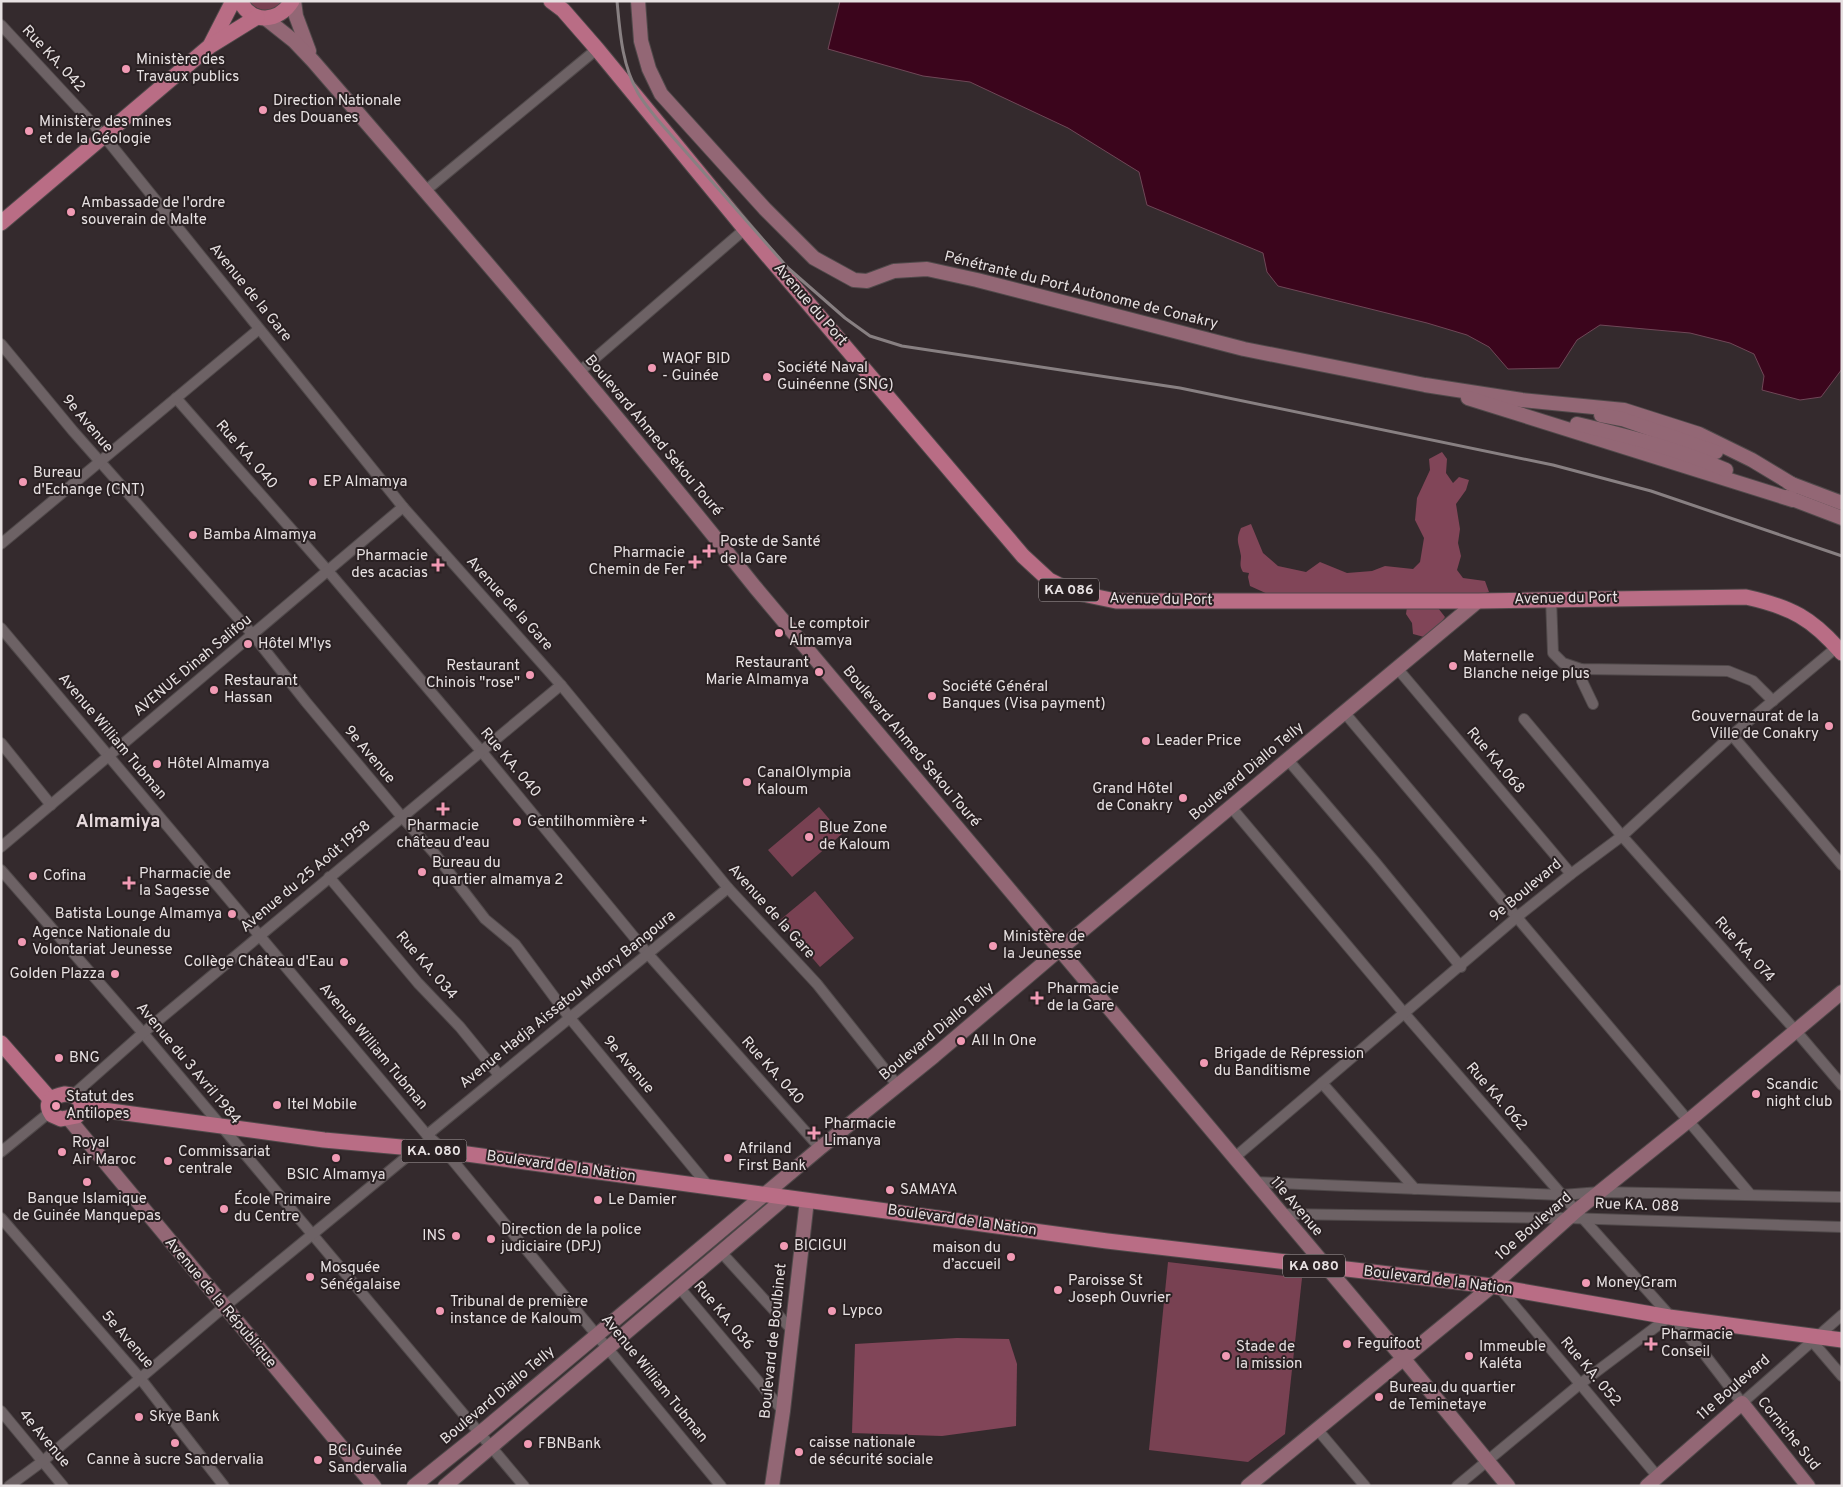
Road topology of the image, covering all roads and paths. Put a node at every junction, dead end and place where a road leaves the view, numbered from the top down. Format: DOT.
graph roads {
  1 [pos="233,1"];
  2 [pos="240,1"];
  3 [pos="293,1"];
  4 [pos="551,1"];
  5 [pos="638,1"];
  6 [pos="261,18"];
  7 [pos="1,25"];
  8 [pos="210,46"];
  9 [pos="596,49"];
  10 [pos="313,61"];
  11 [pos="104,136"];
  12 [pos="425,191"];
  13 [pos="1,223"];
  14 [pos="745,230"];
  15 [pos="259,328"];
  16 [pos="1,344"];
  17 [pos="579,372"];
  18 [pos="1425,385"];
  19 [pos="176,398"];
  20 [pos="100,461"];
  21 [pos="1842,503"];
  22 [pos="403,507"];
  23 [pos="1842,518"];
  24 [pos="1,544"];
  25 [pos="328,571"];
  26 [pos="1551,598"];
  27 [pos="1478,600"];
  28 [pos="1,628"];
  29 [pos="253,635"];
  30 [pos="1839,650"];
  31 [pos="1396,668"];
  32 [pos="1581,668"];
  33 [pos="562,685"];
  34 [pos="1773,701"];
  35 [pos="1593,704"];
  36 [pos="1344,712"];
  37 [pos="1524,719"];
  38 [pos="1732,735"];
  39 [pos="1,742"];
  40 [pos="482,752"];
  41 [pos="108,756"];
  42 [pos="1288,760"];
  43 [pos="50,805"];
  44 [pos="1231,807"];
  45 [pos="402,817"];
  46 [pos="1622,836"];
  47 [pos="1,847"];
  48 [pos="1842,865"];
  49 [pos="1,870"];
  50 [pos="1571,874"];
  51 [pos="329,877"];
  52 [pos="728,888"];
  53 [pos="1517,917"];
  54 [pos="259,936"];
  55 [pos="1059,950"];
  56 [pos="648,954"];
  57 [pos="1461,966"];
  58 [pos="1842,992"];
  59 [pos="1404,1013"];
  60 [pos="569,1018"];
  61 [pos="1796,1031"];
  62 [pos="143,1033"];
  63 [pos="1,1043"];
  64 [pos="499,1075"];
  65 [pos="1322,1083"];
  66 [pos="1842,1085"];
  67 [pos="898,1086"];
  68 [pos="77,1101"];
  69 [pos="50,1105"];
  70 [pos="69,1119"];
  71 [pos="1688,1121"];
  72 [pos="221,1127"];
  73 [pos="426,1135"];
  74 [pos="820,1148"];
  75 [pos="415,1150"];
  76 [pos="445,1151"];
  77 [pos="1,1152"];
  78 [pos="1234,1158"];
  79 [pos="1254,1182"];
  80 [pos="710,1188"];
  81 [pos="1415,1189"];
  82 [pos="1600,1192"];
  83 [pos="765,1194"];
  84 [pos="1750,1194"];
  85 [pos="1562,1195"];
  86 [pos="786,1197"];
  87 [pos="1842,1197"];
  88 [pos="807,1200"];
  89 [pos="1280,1214"];
  90 [pos="1576,1216"];
  91 [pos="1,1218"];
  92 [pos="1842,1227"];
  93 [pos="311,1235"];
  94 [pos="721,1252"];
  95 [pos="1326,1267"];
  96 [pos="679,1287"];
  97 [pos="1495,1287"];
  98 [pos="224,1307"];
  99 [pos="1842,1315"];
  100 [pos="1669,1317"];
  101 [pos="791,1329"];
  102 [pos="597,1334"];
  103 [pos="1814,1339"];
  104 [pos="1842,1340"];
  105 [pos="607,1348"];
  106 [pos="1403,1358"];
  107 [pos="1842,1376"];
  108 [pos="140,1378"];
  109 [pos="1580,1384"];
  110 [pos="1742,1403"];
  111 [pos="1,1411"];
  112 [pos="783,1411"];
  113 [pos="1317,1429"];
  114 [pos="480,1433"];
  115 [pos="491,1446"];
  116 [pos="43,1461"];
  117 [pos="1487,1461"];
  118 [pos="1658,1476"];
  119 [pos="9,1486"];
  120 [pos="63,1486"];
  121 [pos="224,1486"];
  122 [pos="374,1486"];
  123 [pos="414,1486"];
  124 [pos="445,1486"];
  125 [pos="524,1486"];
  126 [pos="721,1486"];
  127 [pos="772,1486"];
  128 [pos="1248,1486"];
  129 [pos="1365,1486"];
  130 [pos="1457,1486"];
  131 [pos="1508,1486"];
  132 [pos="1647,1486"];
  133 [pos="1808,1486"];
  1 -- 8 [label="main road"];
  2 -- 6 [label="main road"];
  3 -- 6 [label="main road"];
  3 -- 10 [label="street, Boulevard Ahmed Sekou Touré"];
  4 -- 9 [label="main road, Avenue du Port / KA 086"];
  5 -- 18 [label="street, Pénétrante du Port Autonome de Conakry"];
  6 -- 8 [label="main road"];
  6 -- 10 [label="street, Boulevard Ahmed Sekou Touré"];
  7 -- 11 [label="street, Rue KA. 042"];
  8 -- 11 [label="main road"];
  9 -- 12 [label="street"];
  9 -- 14 [label="main road, Avenue du Port / KA 086"];
  10 -- 12 [label="street, Boulevard Ahmed Sekou Touré"];
  11 -- 13 [label="main road"];
  11 -- 15 [label="street, Avenue de la Gare"];
  12 -- 17 [label="street, Boulevard Ahmed Sekou Touré"];
  14 -- 17 [label="street"];
  14 -- 27 [label="main road, Avenue du Port / KA 086"];
  15 -- 19 [label="street"];
  15 -- 22 [label="street, Avenue de la Gare"];
  16 -- 20 [label="street, 9e Avenue"];
  17 -- 55 [label="street, Boulevard Ahmed Sekou Touré"];
  18 -- 21 [label="street"];
  18 -- 23 [label="street"];
  19 -- 20 [label="street"];
  19 -- 25 [label="street, Rue KA. 040"];
  20 -- 24 [label="street"];
  20 -- 29 [label="street, 9e Avenue"];
  22 -- 25 [label="street, AVENUE Dinah Salifou"];
  22 -- 33 [label="street, Avenue de la Gare"];
  25 -- 29 [label="street, AVENUE Dinah Salifou"];
  25 -- 40 [label="street, Rue KA. 040"];
  26 -- 27 [label="main road, Avenue du Port / KA 086"];
  26 -- 30 [label="main road, Avenue du Port / KA 086"];
  26 -- 32 [label="street"];
  27 -- 31 [label="street, Boulevard Diallo Telly"];
  28 -- 41 [label="street, Avenue William Tubman"];
  29 -- 41 [label="street, AVENUE Dinah Salifou"];
  29 -- 45 [label="street, 9e Avenue"];
  30 -- 34 [label="street, 9e Boulevard"];
  31 -- 36 [label="street, Boulevard Diallo Telly"];
  31 -- 50 [label="street, Rue KA.068"];
  32 -- 34 [label="street"];
  32 -- 35 [label="street"];
  33 -- 40 [label="street, Avenue du 25 Août 1958"];
  33 -- 52 [label="street, Avenue de la Gare"];
  34 -- 38 [label="street, 9e Boulevard"];
  36 -- 42 [label="street, Boulevard Diallo Telly"];
  36 -- 53 [label="street"];
  37 -- 46 [label="street, Rue KA. 074"];
  38 -- 46 [label="street, 9e Boulevard"];
  38 -- 48 [label="street"];
  39 -- 43 [label="street"];
  40 -- 45 [label="street, Avenue du 25 Août 1958"];
  40 -- 56 [label="street, Rue KA. 040"];
  41 -- 43 [label="street, AVENUE Dinah Salifou"];
  41 -- 54 [label="street, Avenue William Tubman"];
  42 -- 44 [label="street, Boulevard Diallo Telly"];
  42 -- 57 [label="street"];
  43 -- 47 [label="street, AVENUE Dinah Salifou"];
  44 -- 55 [label="street, Boulevard Diallo Telly"];
  44 -- 59 [label="street, Rue KA. 062"];
  45 -- 51 [label="street, Avenue du 25 Août 1958"];
  45 -- 60 [label="street, 9e Avenue"];
  46 -- 50 [label="street, 9e Boulevard"];
  46 -- 61 [label="street, Rue KA. 074"];
  49 -- 62 [label="street, Avenue du 3 Avril 1984"];
  50 -- 53 [label="street, 9e Boulevard"];
  51 -- 54 [label="street, Avenue du 25 Août 1958"];
  51 -- 64 [label="street, Rue KA. 034"];
  52 -- 56 [label="street, Avenue Hadja Aissatou Mofory Bangoura"];
  52 -- 67 [label="street, Avenue de la Gare"];
  53 -- 57 [label="street, 9e Boulevard"];
  53 -- 71 [label="street"];
  54 -- 62 [label="street, Avenue du 25 Août 1958"];
  54 -- 73 [label="street, Avenue William Tubman"];
  55 -- 67 [label="street, Boulevard Diallo Telly"];
  55 -- 78 [label="street, 11e Avenue"];
  56 -- 60 [label="street, Avenue Hadja Aissatou Mofory Bangoura"];
  56 -- 74 [label="street, Rue KA. 040"];
  57 -- 59 [label="street, 9e Boulevard"];
  58 -- 61 [label="street, 10e Boulevard"];
  59 -- 65 [label="street, 9e Boulevard"];
  59 -- 85 [label="street, Rue KA. 062"];
  60 -- 64 [label="street, Avenue Hadja Aissatou Mofory Bangoura"];
  60 -- 80 [label="street, 9e Avenue"];
  61 -- 66 [label="street, Rue KA. 074"];
  61 -- 71 [label="street, 10e Boulevard"];
  62 -- 68 [label="street, Avenue du 25 Août 1958"];
  62 -- 72 [label="street, Avenue du 3 Avril 1984"];
  63 -- 69 [label="main road"];
  64 -- 73 [label="street, Avenue Hadja Aissatou Mofory Bangoura"];
  65 -- 78 [label="street, 9e Boulevard"];
  65 -- 81 [label="street"];
  67 -- 74 [label="street, Boulevard Diallo Telly"];
  68 -- 69 [label="main road"];
  68 -- 70 [label="main road"];
  68 -- 72 [label="main road, Boulevard de la Nation / KA. 080"];
  69 -- 70 [label="main road"];
  69 -- 77 [label="street"];
  70 -- 98 [label="street, Avenue de la République"];
  71 -- 82 [label="street, 10e Boulevard"];
  71 -- 84 [label="street"];
  72 -- 75 [label="main road, Boulevard de la Nation / KA. 080"];
  72 -- 93 [label="street, Avenue du 3 Avril 1984"];
  73 -- 76 [label="street, Avenue William Tubman"];
  74 -- 83 [label="street, Boulevard Diallo Telly"];
  75 -- 76 [label="main road, Boulevard de la Nation / KA. 080"];
  75 -- 93 [label="street"];
  76 -- 80 [label="main road, Boulevard de la Nation / KA. 080"];
  76 -- 102 [label="street, Avenue William Tubman"];
  78 -- 79 [label="street, 11e Avenue"];
  79 -- 81 [label="street"];
  79 -- 89 [label="street, 11e Avenue"];
  80 -- 83 [label="main road, Boulevard de la Nation / KA. 080"];
  81 -- 85 [label="street"];
  82 -- 84 [label="street"];
  82 -- 85 [label="street"];
  82 -- 90 [label="street, 10e Boulevard"];
  83 -- 86 [label="main road, Boulevard de la Nation / KA. 080"];
  83 -- 102 [label="street, Boulevard Diallo Telly"];
  84 -- 87 [label="street"];
  85 -- 90 [label="street, Rue KA. 062"];
  86 -- 88 [label="main road, Boulevard de la Nation / KA 080"];
  86 -- 94 [label="street"];
  88 -- 95 [label="main road, Boulevard de la Nation / KA 080"];
  88 -- 101 [label="street, Boulevard de Boulbinet"];
  89 -- 90 [label="street, Rue KA. 088"];
  89 -- 95 [label="street, 11e Avenue"];
  90 -- 92 [label="street, Rue KA. 088"];
  90 -- 97 [label="street, 10e Boulevard"];
  90 -- 100 [label="street, Rue KA. 062"];
  91 -- 108 [label="street, 5e Avenue"];
  93 -- 98 [label="street"];
  93 -- 114 [label="street, Avenue du 3 Avril 1984"];
  94 -- 96 [label="street"];
  94 -- 101 [label="street"];
  95 -- 97 [label="main road, Boulevard de la Nation / KA 080"];
  95 -- 106 [label="street, 11e Avenue"];
  96 -- 105 [label="street"];
  96 -- 112 [label="street, Rue KA. 036"];
  97 -- 100 [label="main road, Boulevard de la Nation / KA 080"];
  97 -- 106 [label="street, 10e Boulevard"];
  97 -- 109 [label="street, Rue KA. 052"];
  98 -- 108 [label="street"];
  98 -- 122 [label="street, Avenue de la République"];
  99 -- 103 [label="street, 11e Boulevard"];
  100 -- 103 [label="main road, Boulevard de la Nation / KA 080"];
  100 -- 109 [label="street"];
  100 -- 110 [label="street, Rue KA. 062"];
  101 -- 112 [label="street, Boulevard de Boulbinet"];
  102 -- 105 [label="street, Avenue William Tubman"];
  102 -- 114 [label="street, Boulevard Diallo Telly"];
  103 -- 104 [label="main road, Boulevard de la Nation / KA 080"];
  103 -- 107 [label="street"];
  103 -- 110 [label="street, 11e Boulevard"];
  105 -- 115 [label="street"];
  105 -- 126 [label="street, Avenue William Tubman"];
  106 -- 113 [label="street, 10e Boulevard"];
  106 -- 117 [label="street, 11e Avenue"];
  108 -- 116 [label="street"];
  108 -- 121 [label="street, 5e Avenue"];
  109 -- 117 [label="street"];
  109 -- 118 [label="street, Rue KA. 052"];
  110 -- 118 [label="street, 11e Boulevard"];
  110 -- 133 [label="street, Corniche Sud"];
  111 -- 116 [label="street, 4e Avenue"];
  112 -- 127 [label="street, Boulevard de Boulbinet"];
  113 -- 128 [label="street, 10e Boulevard"];
  113 -- 129 [label="street"];
  114 -- 115 [label="street, Avenue du 3 Avril 1984"];
  114 -- 123 [label="street, Boulevard Diallo Telly"];
  115 -- 124 [label="street"];
  115 -- 125 [label="street, Avenue du 3 Avril 1984"];
  116 -- 119 [label="street"];
  116 -- 120 [label="street, 4e Avenue"];
  117 -- 130 [label="street"];
  117 -- 131 [label="street, 11e Avenue"];
  118 -- 132 [label="street, 11e Boulevard"];
}
